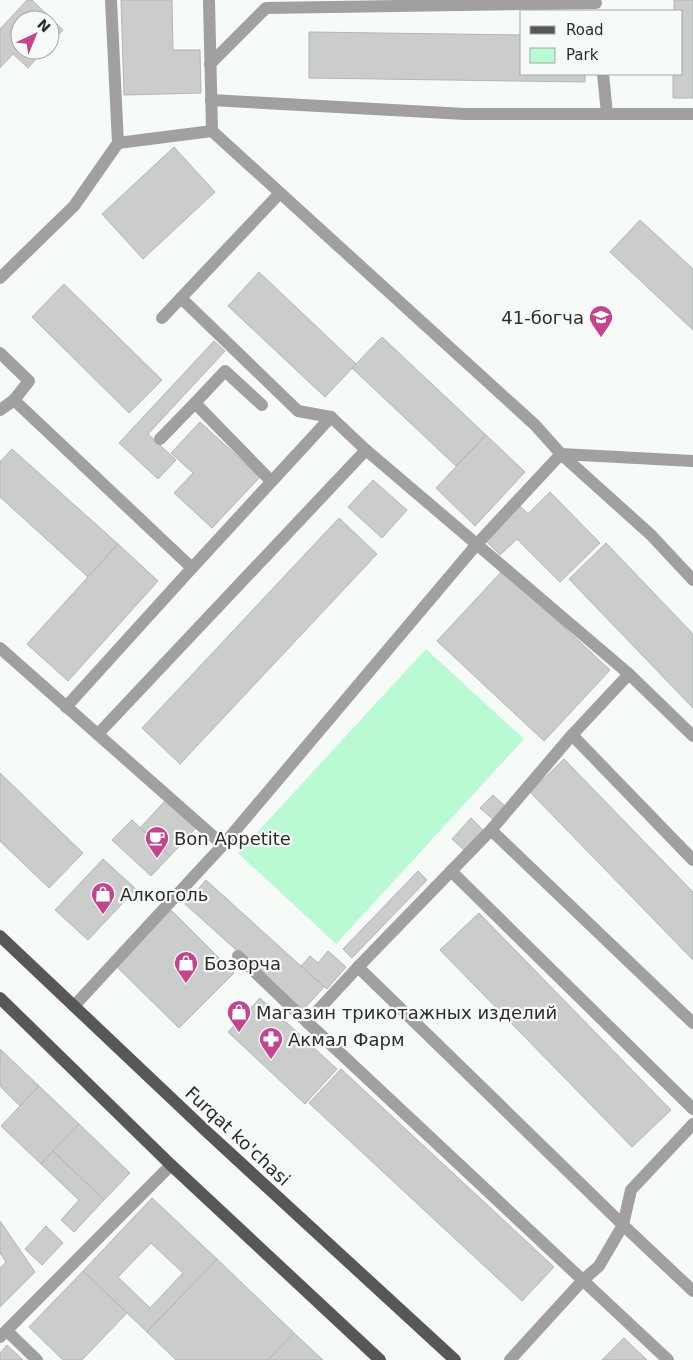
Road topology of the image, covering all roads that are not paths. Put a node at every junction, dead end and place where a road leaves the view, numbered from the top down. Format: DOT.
graph roads {
  1 [pos="111,0"];
  2 [pos="209,0"];
  3 [pos="596,5"];
  4 [pos="210,64"];
  5 [pos="603,75"];
  6 [pos="211,100"];
  7 [pos="607,114"];
  8 [pos="693,114"];
  9 [pos="212,131"];
  10 [pos="118,143"];
  11 [pos="280,193"];
  12 [pos="0,278"];
  13 [pos="181,298"];
  14 [pos="162,318"];
  15 [pos="0,353"];
  16 [pos="14,400"];
  17 [pos="195,403"];
  18 [pos="262,405"];
  19 [pos="0,410"];
  20 [pos="331,417"];
  21 [pos="160,440"];
  22 [pos="366,450"];
  23 [pos="562,454"];
  24 [pos="693,461"];
  25 [pos="271,481"];
  26 [pos="477,544"];
  27 [pos="192,568"];
  28 [pos="693,580"];
  29 [pos="0,648"];
  30 [pos="629,674"];
  31 [pos="66,707"];
  32 [pos="98,734"];
  33 [pos="572,735"];
  34 [pos="693,736"];
  35 [pos="491,830"];
  36 [pos="223,845"];
  37 [pos="693,860"];
  38 [pos="451,871"];
  39 [pos="0,936"];
  40 [pos="238,956"];
  41 [pos="358,967"];
  42 [pos="0,998"];
  43 [pos="74,1006"];
  44 [pos="307,1022"];
  45 [pos="693,1022"];
  46 [pos="693,1110"];
  47 [pos="693,1124"];
  48 [pos="171,1165"];
  49 [pos="622,1225"];
  50 [pos="583,1280"];
  51 [pos="693,1291"];
  52 [pos="3,1334"];
  53 [pos="37,1360"];
  54 [pos="380,1360"];
  55 [pos="455,1360"];
  56 [pos="510,1360"];
  57 [pos="668,1360"];
  1 -- 10 [label="street"];
  2 -- 4 [label="street"];
  3 -- 4 [label="street"];
  4 -- 6 [label="street"];
  5 -- 7 [label="street"];
  6 -- 7 [label="street"];
  6 -- 9 [label="street"];
  7 -- 8 [label="street"];
  9 -- 10 [label="street"];
  9 -- 11 [label="street"];
  10 -- 12 [label="street"];
  11 -- 13 [label="street"];
  11 -- 23 [label="street"];
  13 -- 14 [label="street"];
  13 -- 20 [label="street"];
  15 -- 16 [label="street"];
  16 -- 19 [label="street"];
  16 -- 27 [label="street"];
  17 -- 18 [label="street"];
  17 -- 21 [label="street"];
  17 -- 25 [label="street"];
  20 -- 22 [label="street"];
  20 -- 25 [label="street"];
  22 -- 26 [label="street"];
  22 -- 32 [label="street"];
  23 -- 24 [label="street"];
  23 -- 26 [label="street"];
  23 -- 28 [label="street"];
  25 -- 27 [label="street"];
  26 -- 30 [label="street"];
  26 -- 36 [label="street"];
  27 -- 31 [label="street"];
  29 -- 31 [label="street"];
  30 -- 33 [label="street"];
  30 -- 34 [label="street"];
  31 -- 32 [label="street"];
  32 -- 36 [label="street"];
  33 -- 35 [label="street"];
  33 -- 37 [label="street"];
  35 -- 38 [label="street"];
  35 -- 45 [label="street"];
  36 -- 43 [label="street"];
  38 -- 41 [label="street"];
  38 -- 46 [label="street"];
  39 -- 43 [label="main road, Furqat ko'chasi"];
  40 -- 44 [label="street"];
  41 -- 44 [label="street"];
  41 -- 49 [label="street"];
  42 -- 48 [label="main road"];
  43 -- 55 [label="main road, Furqat ko'chasi"];
  44 -- 50 [label="street"];
  47 -- 49 [label="street"];
  48 -- 52 [label="street"];
  48 -- 54 [label="main road"];
  49 -- 50 [label="street"];
  49 -- 51 [label="street"];
  50 -- 56 [label="street"];
  50 -- 57 [label="street"];
  52 -- 53 [label="street"];
}
